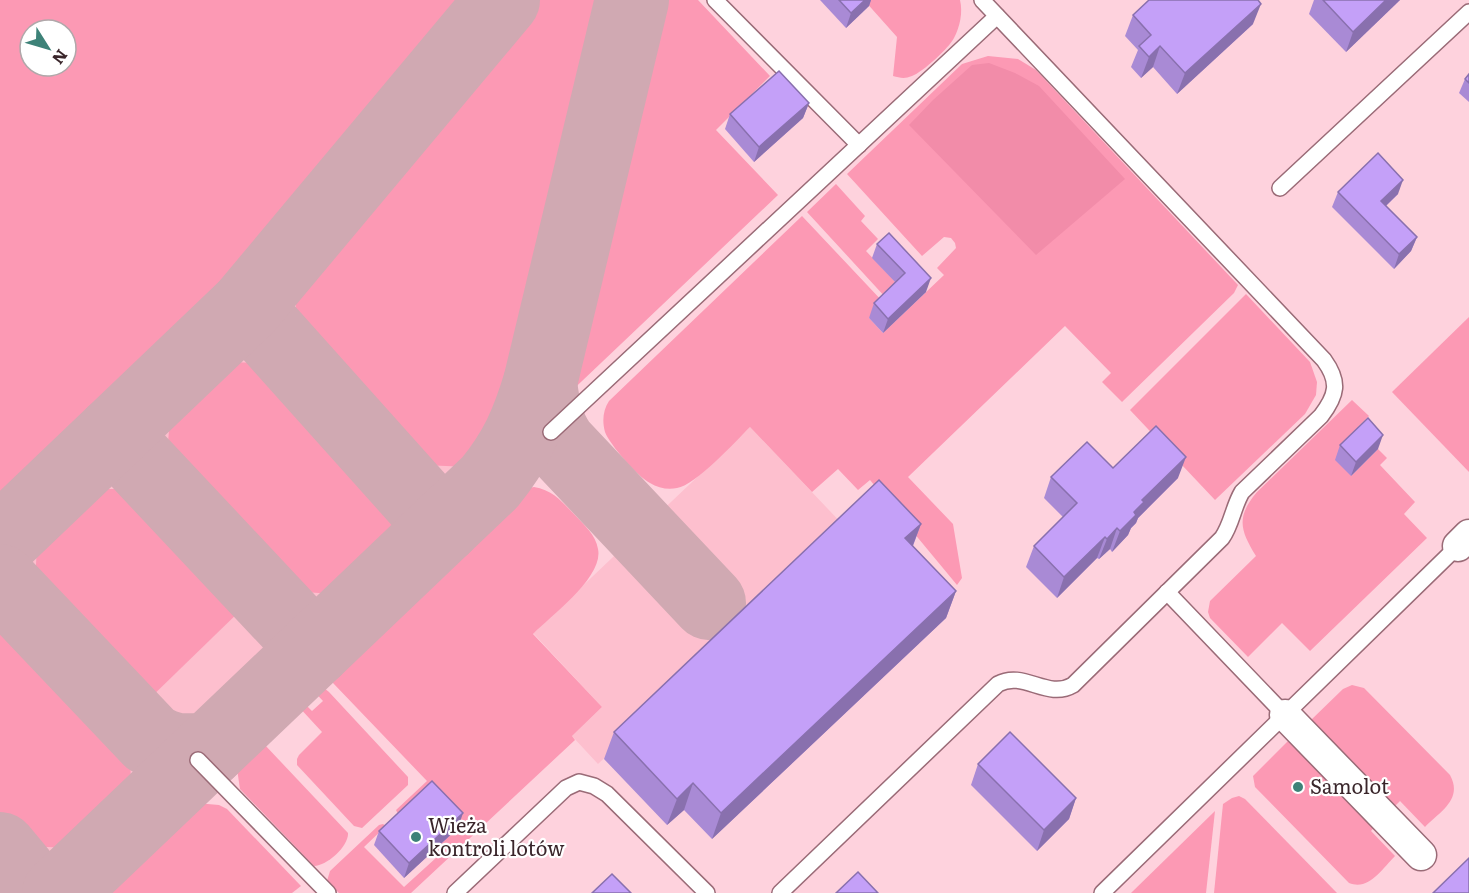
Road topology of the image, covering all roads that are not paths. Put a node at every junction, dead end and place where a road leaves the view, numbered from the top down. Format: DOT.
graph roads {
  1 [pos="715,0"];
  2 [pos="982,0"];
  3 [pos="1469,12"];
  4 [pos="997,16"];
  5 [pos="859,145"];
  6 [pos="1280,188"];
  7 [pos="551,432"];
  8 [pos="1463,541"];
  9 [pos="1167,592"];
  10 [pos="1285,715"];
  11 [pos="198,760"];
  12 [pos="1421,855"];
  13 [pos="328,893"];
  14 [pos="455,893"];
  15 [pos="707,893"];
  16 [pos="780,893"];
  17 [pos="1102,893"];
  1 -- 5 [label="lane"];
  2 -- 4 [label="lane"];
  3 -- 6 [label="lane"];
  4 -- 5 [label="lane"];
  4 -- 9 [label="lane"];
  5 -- 7 [label="lane"];
  8 -- 10 [label="lane"];
  9 -- 10 [label="lane"];
  9 -- 16 [label="lane"];
  10 -- 12 [label="street"];
  10 -- 17 [label="lane"];
  11 -- 13 [label="lane"];
  14 -- 15 [label="lane"];
}
